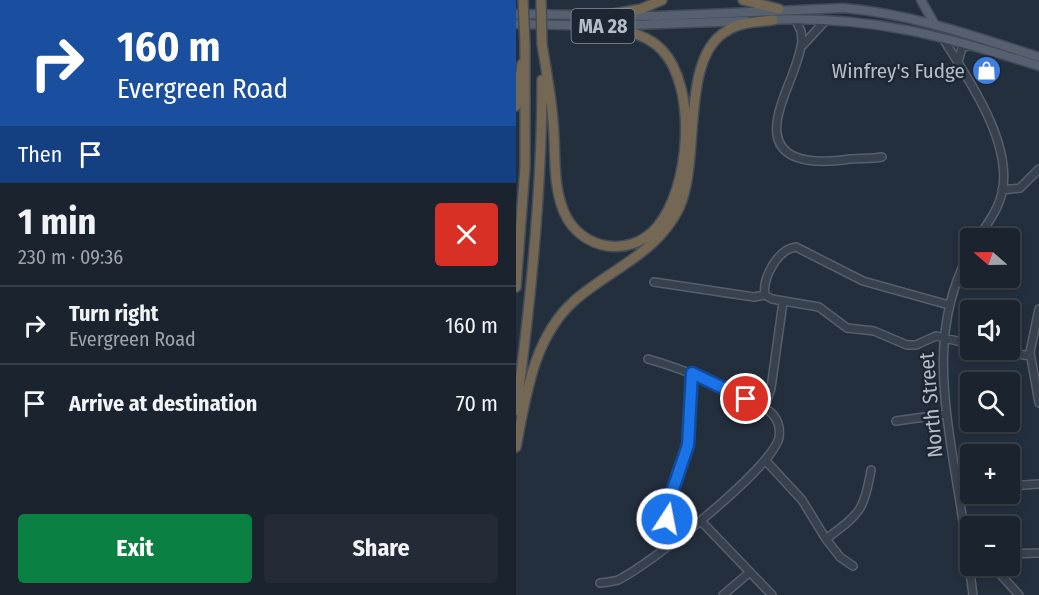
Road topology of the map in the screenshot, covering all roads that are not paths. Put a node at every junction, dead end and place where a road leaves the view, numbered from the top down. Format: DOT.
graph roads {
  1 [pos="523,0"];
  2 [pos="541,0"];
  3 [pos="662,0"];
  4 [pos="743,0"];
  5 [pos="921,0"];
  6 [pos="779,9"];
  7 [pos="516,14"];
  8 [pos="601,16"];
  9 [pos="795,19"];
  10 [pos="773,20"];
  11 [pos="826,20"];
  12 [pos="934,23"];
  13 [pos="516,24"];
  14 [pos="604,26"];
  15 [pos="942,36"];
  16 [pos="525,44"];
  17 [pos="542,44"];
  18 [pos="976,46"];
  19 [pos="801,48"];
  20 [pos="1039,57"];
  21 [pos="959,64"];
  22 [pos="1039,66"];
  23 [pos="516,106"];
  24 [pos="882,157"];
  25 [pos="1039,169"];
  26 [pos="1002,190"];
  27 [pos="985,228"];
  28 [pos="960,277"];
  29 [pos="654,282"];
  30 [pos="516,287"];
  31 [pos="765,295"];
  32 [pos="783,302"];
  33 [pos="949,304"];
  34 [pos="1039,309"];
  35 [pos="943,337"];
  36 [pos="960,341"];
  37 [pos="1020,354"];
  38 [pos="1030,356"];
  39 [pos="648,359"];
  40 [pos="692,373"];
  41 [pos="1039,404"];
  42 [pos="764,408"];
  43 [pos="516,411"];
  44 [pos="946,414"];
  45 [pos="896,421"];
  46 [pos="516,447"];
  47 [pos="765,460"];
  48 [pos="871,470"];
  49 [pos="1039,484"];
  50 [pos="1020,485"];
  51 [pos="958,489"];
  52 [pos="963,516"];
  53 [pos="701,521"];
  54 [pos="679,538"];
  55 [pos="826,539"];
  56 [pos="1039,553"];
  57 [pos="1020,554"];
  58 [pos="853,566"];
  59 [pos="750,573"];
  60 [pos="972,576"];
  61 [pos="1002,576"];
  62 [pos="600,583"];
  63 [pos="723,595"];
  64 [pos="772,595"];
  65 [pos="973,595"];
  66 [pos="1020,595"];
  1 -- 16 [label="highway, bridge"];
  2 -- 17 [label="highway, bridge"];
  3 -- 8 [label="highway"];
  4 -- 6 [label="highway"];
  5 -- 12 [label="main road"];
  6 -- 8 [label="main road, MA 28"];
  6 -- 12 [label="main road, MA 28"];
  7 -- 8 [label="main road, MA 28"];
  9 -- 10 [label="main road, MA 28"];
  9 -- 11 [label="main road, MA 28"];
  9 -- 19 [label="street"];
  10 -- 14 [label="main road, MA 28"];
  10 -- 46 [label="highway"];
  11 -- 15 [label="main road, MA 28"];
  11 -- 19 [label="street"];
  12 -- 15 [label="main road"];
  12 -- 20 [label="main road, MA 28"];
  13 -- 14 [label="main road, MA 28"];
  14 -- 17 [label="highway"];
  15 -- 18 [label="main road, MA 28"];
  15 -- 21 [label="street"];
  16 -- 23 [label="highway"];
  16 -- 30 [label="highway"];
  17 -- 43 [label="highway"];
  18 -- 21 [label="street"];
  18 -- 22 [label="main road, MA 28"];
  19 -- 24 [label="street"];
  21 -- 26 [label="street"];
  25 -- 26 [label="street"];
  26 -- 27 [label="street"];
  28 -- 33 [label="street, North Street"];
  29 -- 31 [label="street"];
  31 -- 32 [label="street"];
  31 -- 33 [label="street"];
  32 -- 35 [label="street"];
  32 -- 42 [label="street"];
  33 -- 35 [label="street, North Street"];
  34 -- 38 [label="street"];
  35 -- 36 [label="street"];
  35 -- 44 [label="street, North Street"];
  37 -- 38 [label="street"];
  38 -- 41 [label="street"];
  39 -- 40 [label="street"];
  40 -- 42 [label="street"];
  40 -- 54 [label="street"];
  42 -- 47 [label="street"];
  44 -- 45 [label="street"];
  44 -- 51 [label="street, North Street"];
  47 -- 53 [label="street"];
  47 -- 55 [label="street"];
  48 -- 55 [label="street"];
  49 -- 50 [label="street"];
  51 -- 52 [label="street, North Street"];
  53 -- 54 [label="street"];
  53 -- 59 [label="street"];
  54 -- 62 [label="street"];
  55 -- 58 [label="street"];
  56 -- 57 [label="street"];
  59 -- 63 [label="street"];
  59 -- 64 [label="street"];
  60 -- 65 [label="street, North Street"];
  61 -- 66 [label="street"];
}
